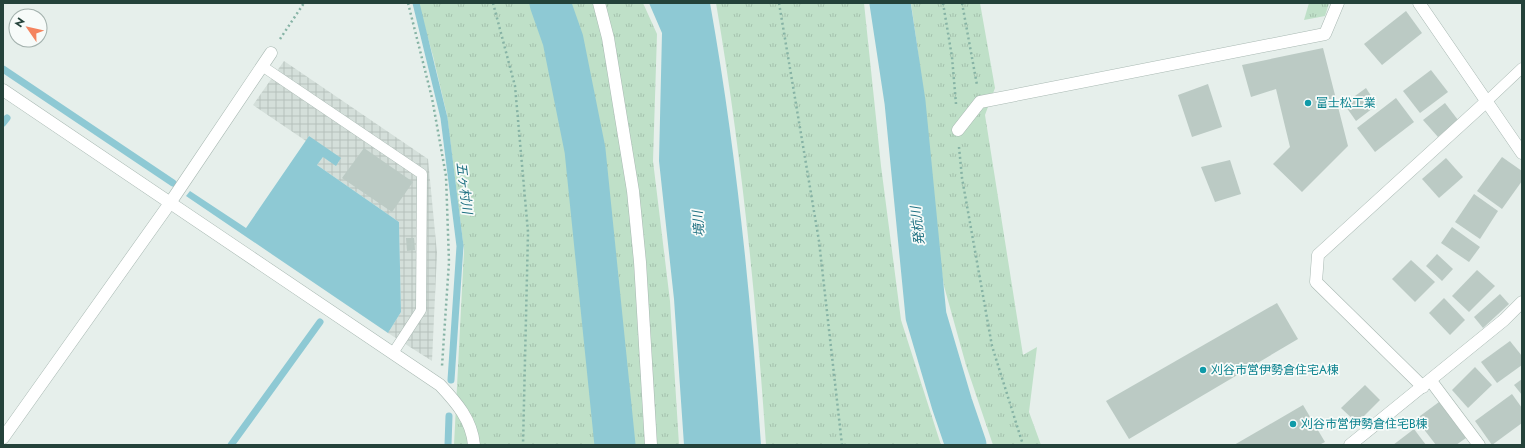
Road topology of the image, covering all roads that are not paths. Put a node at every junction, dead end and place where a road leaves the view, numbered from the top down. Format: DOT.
graph roads {
  1 [pos="599,3"];
  2 [pos="1338,3"];
  3 [pos="1419,3"];
  4 [pos="271,52"];
  5 [pos="262,66"];
  6 [pos="1522,68"];
  7 [pos="3,90"];
  8 [pos="1487,101"];
  9 [pos="958,130"];
  10 [pos="1522,153"];
  11 [pos="170,203"];
  12 [pos="1522,302"];
  13 [pos="393,353"];
  14 [pos="1427,384"];
  15 [pos="3,438"];
  16 [pos="474,445"];
  17 [pos="651,445"];
  18 [pos="1350,445"];
  19 [pos="1479,445"];
  1 -- 17 [label="street"];
  2 -- 9 [label="street"];
  3 -- 8 [label="street"];
  4 -- 5 [label="street"];
  5 -- 11 [label="street"];
  5 -- 13 [label="lane"];
  6 -- 8 [label="lane"];
  7 -- 11 [label="street"];
  8 -- 10 [label="street"];
  8 -- 14 [label="street"];
  11 -- 13 [label="street"];
  11 -- 15 [label="street"];
  12 -- 14 [label="street"];
  13 -- 16 [label="street"];
  14 -- 18 [label="street"];
  14 -- 19 [label="street"];
}
